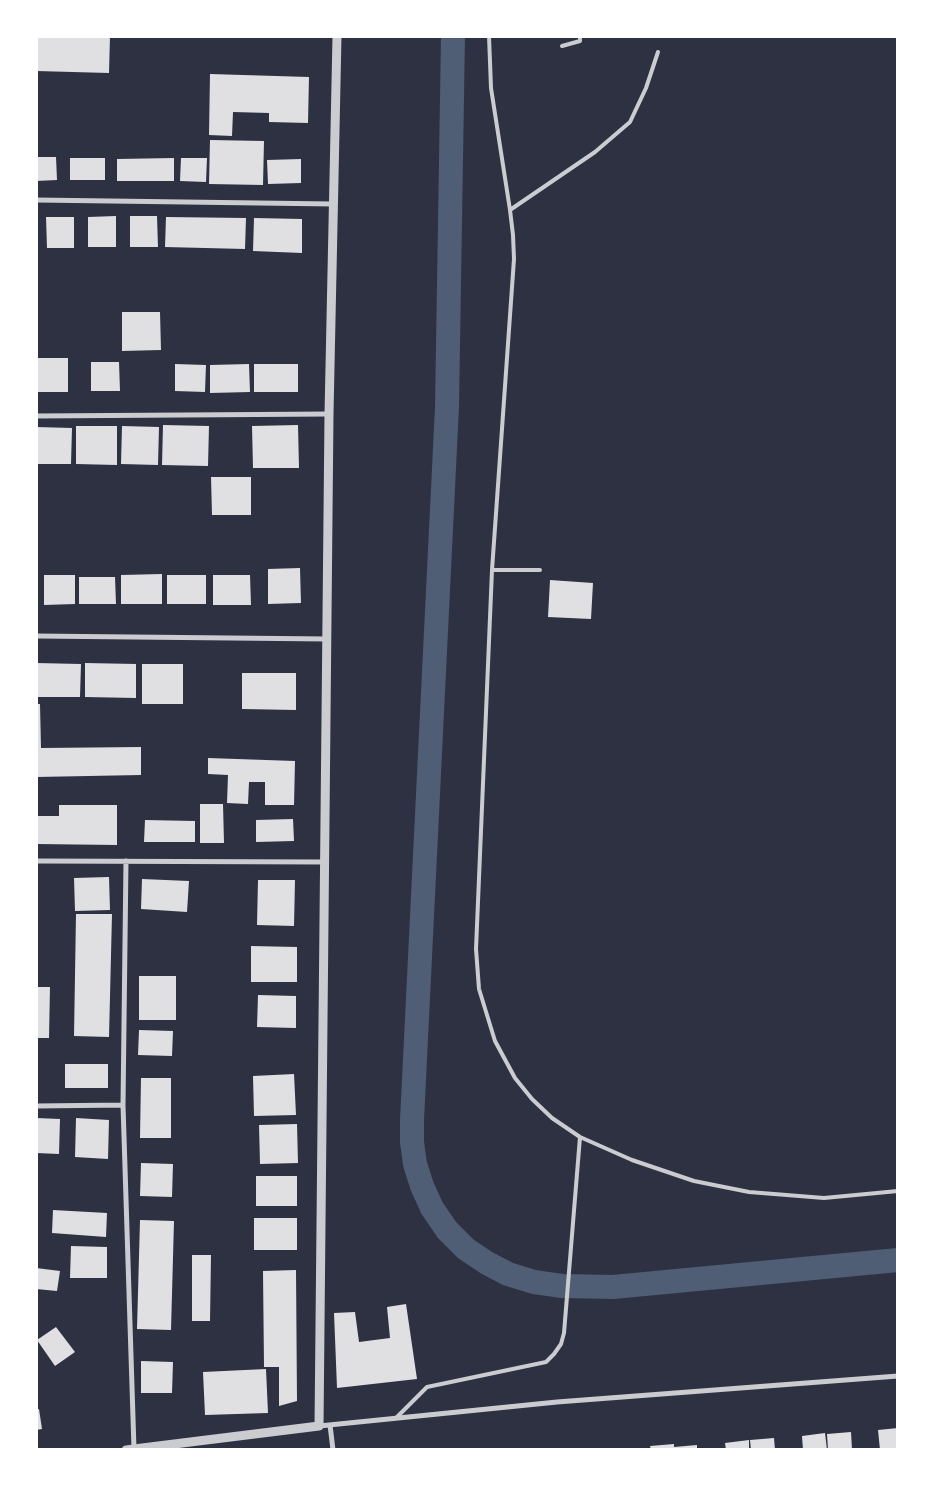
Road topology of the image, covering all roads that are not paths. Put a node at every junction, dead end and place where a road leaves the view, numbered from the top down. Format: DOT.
graph roads {
  1 [pos="337,36"];
  2 [pos="489,36"];
  3 [pos="580,36"];
  4 [pos="562,46"];
  5 [pos="658,52"];
  6 [pos="36,200"];
  7 [pos="333,204"];
  8 [pos="510,210"];
  9 [pos="329,414"];
  10 [pos="36,416"];
  11 [pos="492,570"];
  12 [pos="540,570"];
  13 [pos="36,636"];
  14 [pos="326,639"];
  15 [pos="36,860"];
  16 [pos="126,861"];
  17 [pos="325,862"];
  18 [pos="123,1105"];
  19 [pos="36,1106"];
  20 [pos="580,1137"];
  21 [pos="898,1191"];
  22 [pos="898,1376"];
  23 [pos="394,1419"];
  24 [pos="330,1425"];
  25 [pos="318,1426"];
  26 [pos="130,1449"];
  27 [pos="333,1450"];
  1 -- 7 [label="street"];
  2 -- 8 [label="lane"];
  3 -- 4 [label="lane"];
  5 -- 8 [label="lane"];
  6 -- 7 [label="street"];
  7 -- 9 [label="street"];
  8 -- 11 [label="lane"];
  9 -- 10 [label="street"];
  9 -- 14 [label="street"];
  11 -- 12 [label="lane"];
  11 -- 20 [label="lane"];
  13 -- 14 [label="street"];
  14 -- 17 [label="street"];
  15 -- 16 [label="street"];
  16 -- 17 [label="street"];
  16 -- 18 [label="street"];
  17 -- 25 [label="street"];
  18 -- 19 [label="street"];
  18 -- 26 [label="street"];
  20 -- 21 [label="lane"];
  20 -- 23 [label="lane"];
  22 -- 23 [label="street"];
  23 -- 24 [label="street"];
  24 -- 25 [label="street"];
  24 -- 27 [label="street"];
  25 -- 26 [label="street"];
}
